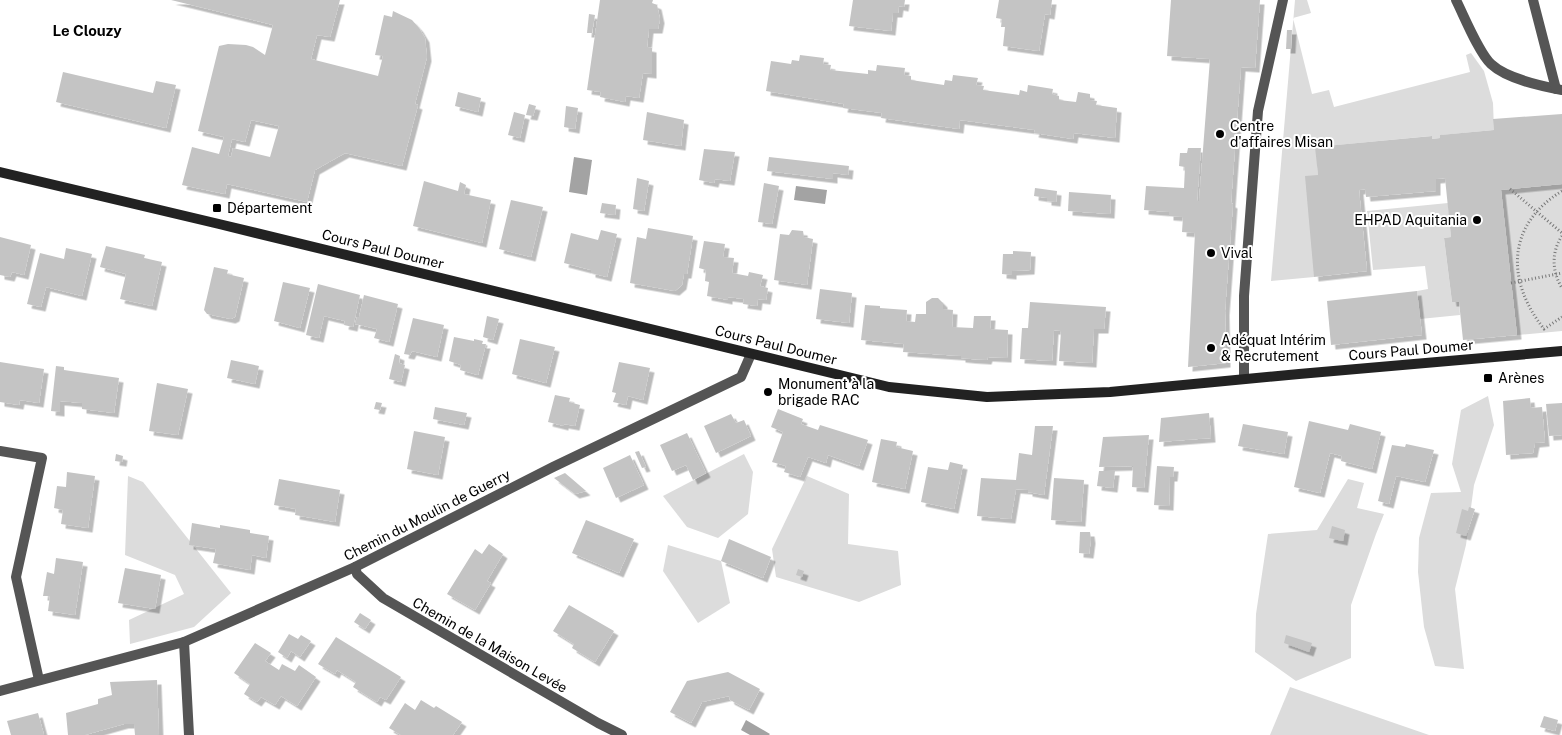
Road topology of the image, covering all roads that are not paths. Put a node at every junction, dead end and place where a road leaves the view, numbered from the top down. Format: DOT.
graph roads {
  1 [pos="1283,0"];
  2 [pos="1456,0"];
  3 [pos="1533,0"];
  4 [pos="1559,90"];
  5 [pos="0,172"];
  6 [pos="1562,351"];
  7 [pos="751,354"];
  8 [pos="1244,379"];
  9 [pos="0,451"];
  10 [pos="355,567"];
  11 [pos="184,642"];
  12 [pos="39,680"];
  13 [pos="0,691"];
  14 [pos="189,735"];
  15 [pos="622,735"];
  1 -- 8 [label="street"];
  2 -- 4 [label="street"];
  3 -- 4 [label="street"];
  5 -- 7 [label="street, Cours Paul Doumer"];
  6 -- 8 [label="street, Cours Paul Doumer"];
  7 -- 8 [label="street, Cours Paul Doumer"];
  7 -- 10 [label="street, Chemin du Moulin de Guerry"];
  9 -- 12 [label="street"];
  10 -- 11 [label="street, Chemin du Moulin de Guerry"];
  10 -- 15 [label="street, Chemin de la Maison Levée"];
  11 -- 12 [label="street, Chemin du Moulin de Guerry"];
  11 -- 14 [label="street"];
  12 -- 13 [label="street, Chemin du Moulin de Guerry"];
}
